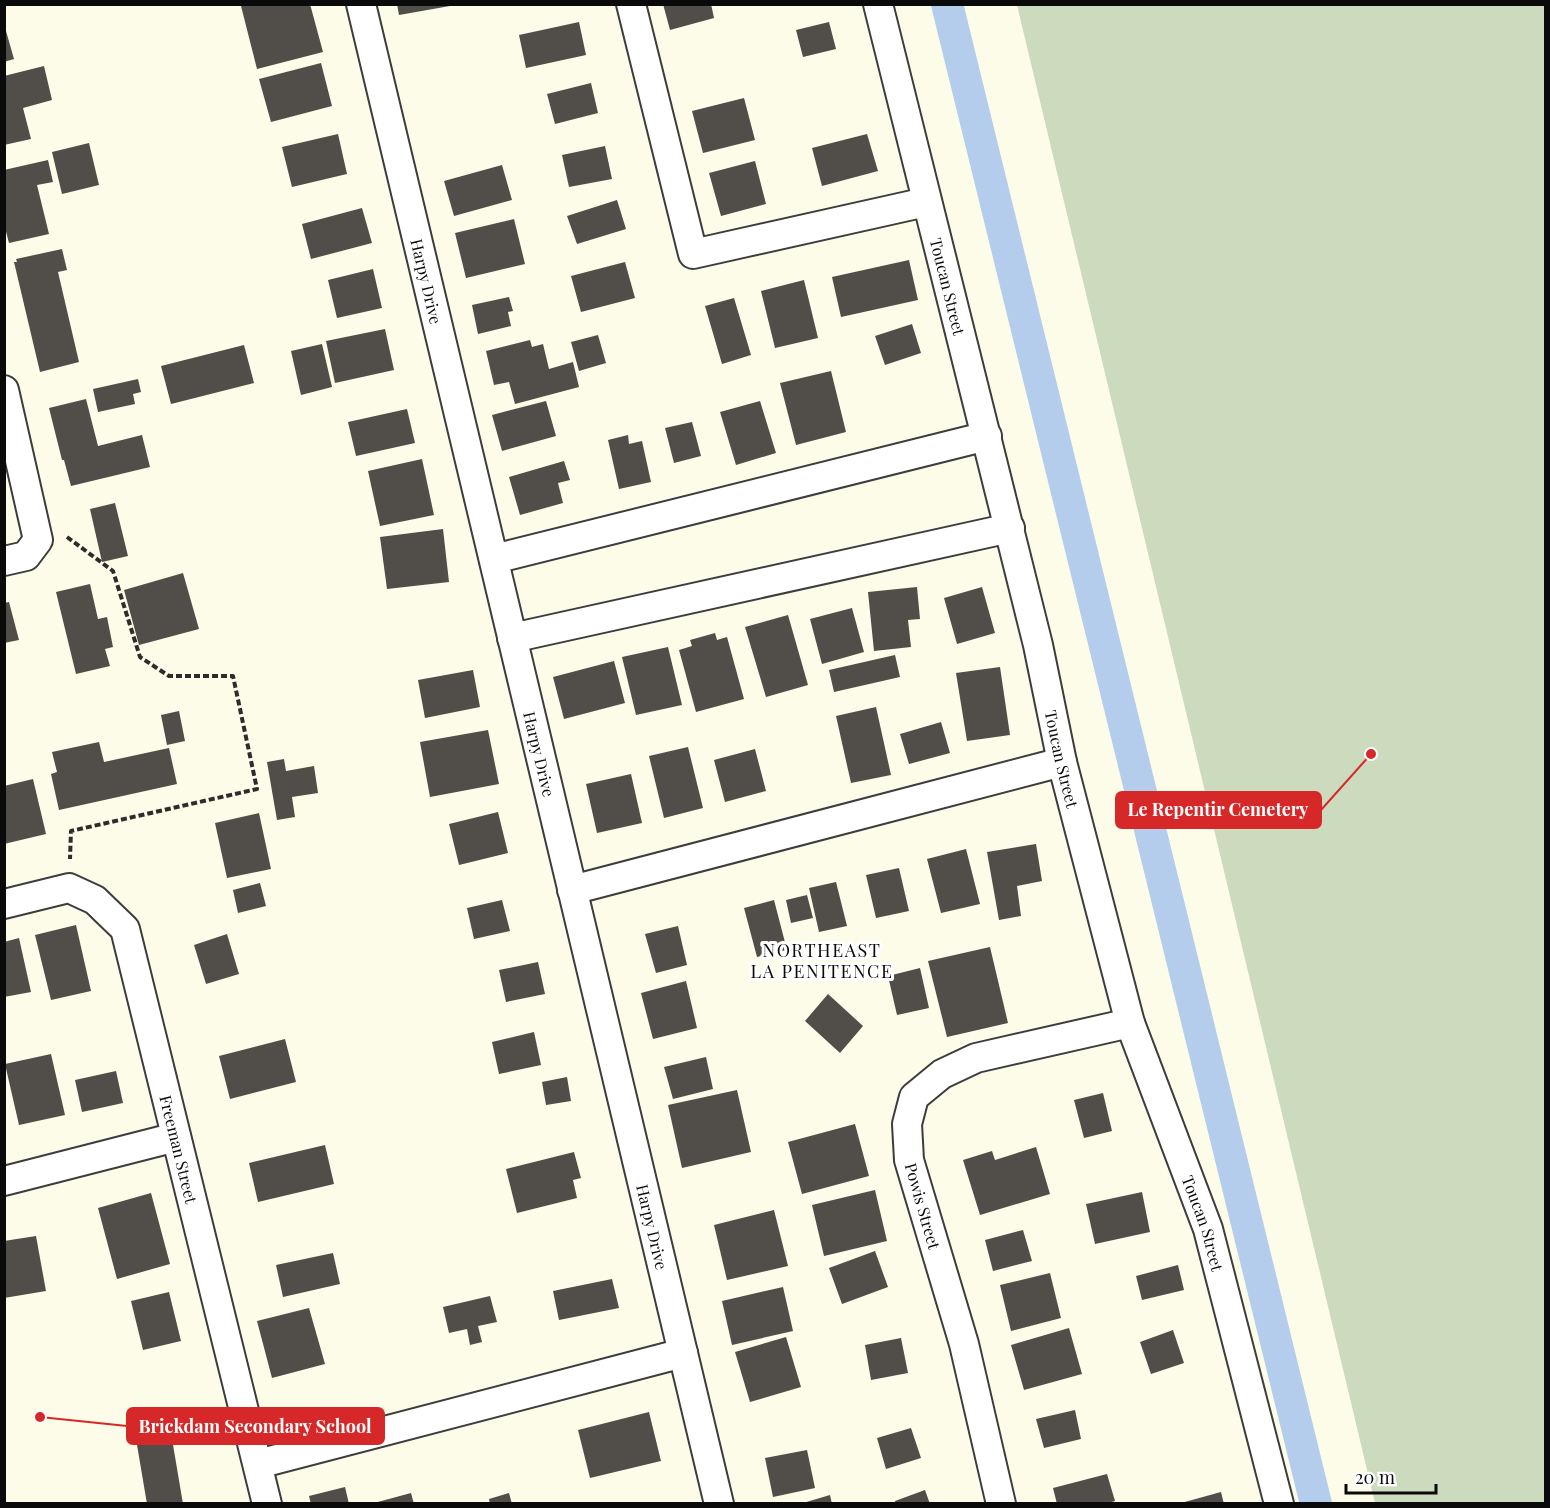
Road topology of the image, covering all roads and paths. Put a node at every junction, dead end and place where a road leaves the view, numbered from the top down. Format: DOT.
graph roads {
  1 [pos="361,4"];
  2 [pos="631,4"];
  3 [pos="878,4"];
  4 [pos="926,202"];
  5 [pos="4,390"];
  6 [pos="987,436"];
  7 [pos="1010,528"];
  8 [pos="38,540"];
  9 [pos="494,560"];
  10 [pos="4,561"];
  11 [pos="512,638"];
  12 [pos="1062,762"];
  13 [pos="69,888"];
  14 [pos="572,890"];
  15 [pos="4,904"];
  16 [pos="1130,1023"];
  17 [pos="176,1137"];
  18 [pos="4,1181"];
  19 [pos="683,1353"];
  20 [pos="258,1464"];
  21 [pos="267,1503"];
  22 [pos="719,1503"];
  23 [pos="1001,1503"];
  24 [pos="1279,1503"];
  1 -- 9 [label="street, Harpy Drive"];
  2 -- 4 [label="street"];
  3 -- 4 [label="street, Toucan Street"];
  4 -- 6 [label="street, Toucan Street"];
  5 -- 8 [label="street"];
  6 -- 7 [label="street, Toucan Street"];
  6 -- 9 [label="street"];
  7 -- 11 [label="street"];
  7 -- 12 [label="street, Toucan Street"];
  8 -- 10 [label="street"];
  8 -- 13 [label="path"];
  9 -- 11 [label="street, Harpy Drive"];
  11 -- 14 [label="street, Harpy Drive"];
  12 -- 14 [label="street"];
  12 -- 16 [label="street, Toucan Street"];
  13 -- 15 [label="street"];
  13 -- 17 [label="street, Freeman Street"];
  14 -- 19 [label="street, Harpy Drive"];
  16 -- 23 [label="street, Powis Street"];
  16 -- 24 [label="street, Toucan Street"];
  17 -- 18 [label="street"];
  17 -- 20 [label="street, Freeman Street"];
  19 -- 20 [label="street"];
  19 -- 22 [label="street, Harpy Drive"];
  20 -- 21 [label="street, Freeman Street"];
}
